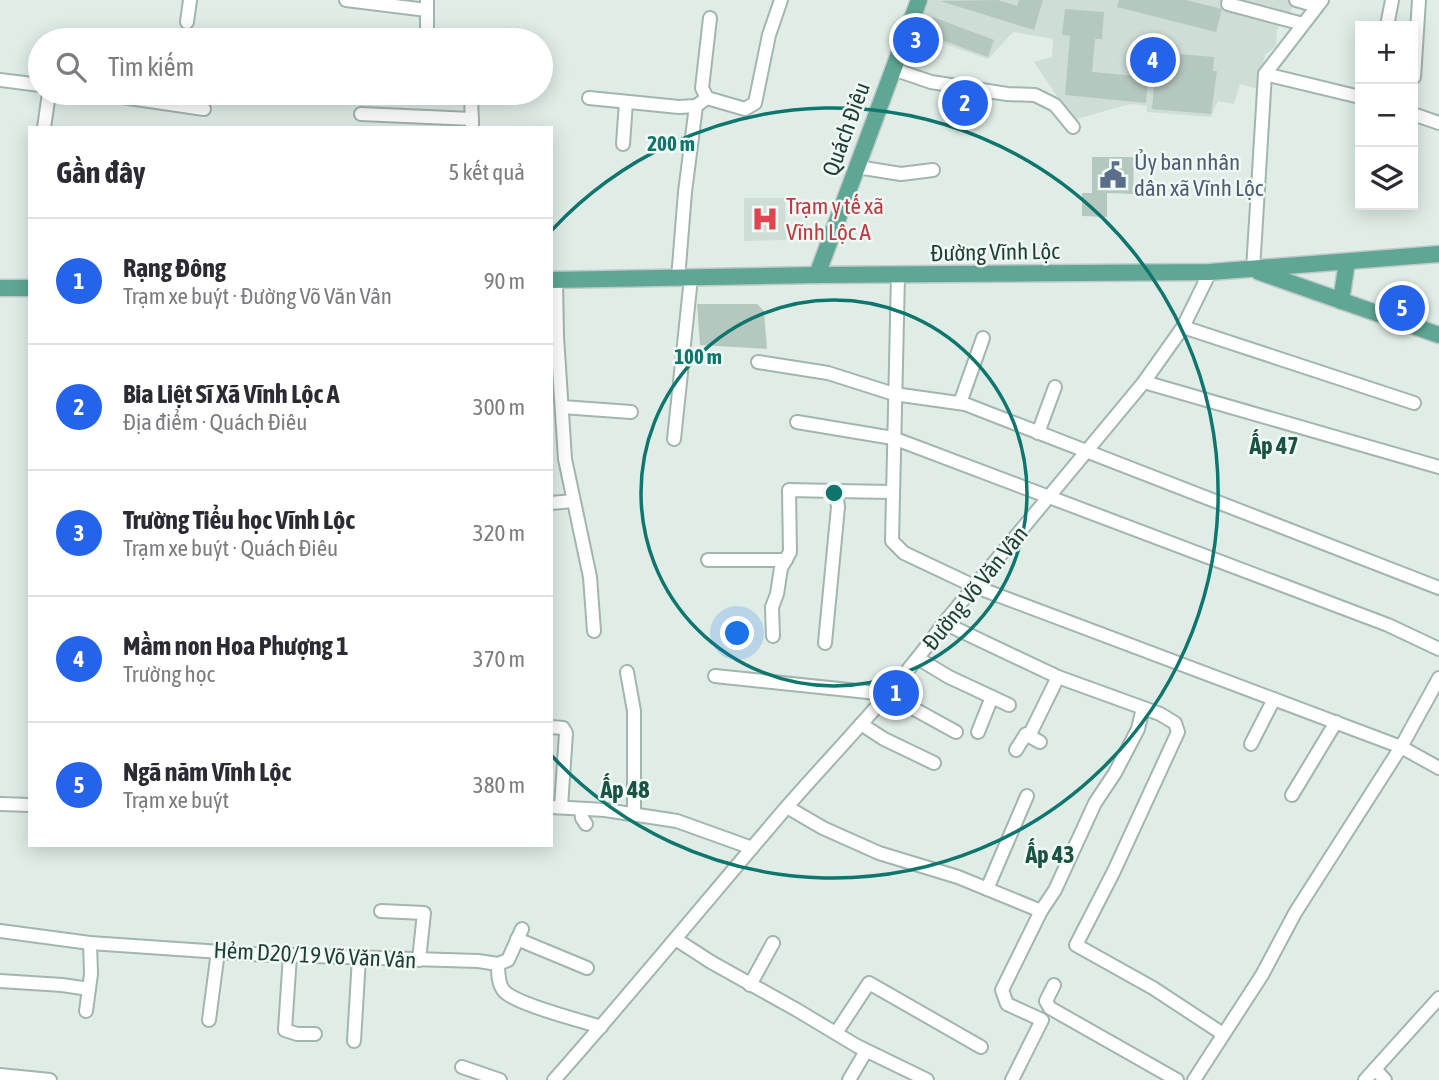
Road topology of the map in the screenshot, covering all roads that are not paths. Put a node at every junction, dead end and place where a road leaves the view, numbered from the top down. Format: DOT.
graph roads {
  1 [pos="190,0"];
  2 [pos="346,0"];
  3 [pos="781,0"];
  4 [pos="919,0"];
  5 [pos="1229,0"];
  6 [pos="1296,0"];
  7 [pos="1392,0"];
  8 [pos="1419,0"];
  9 [pos="1319,3"];
  10 [pos="427,5"];
  11 [pos="710,18"];
  12 [pos="1388,21"];
  13 [pos="1418,21"];
  14 [pos="187,22"];
  15 [pos="1303,24"];
  16 [pos="427,28"];
  17 [pos="893,69"];
  18 [pos="1265,74"];
  19 [pos="0,80"];
  20 [pos="28,84"];
  21 [pos="1355,96"];
  22 [pos="589,98"];
  23 [pos="626,102"];
  24 [pos="701,102"];
  25 [pos="47,105"];
  26 [pos="177,105"];
  27 [pos="471,105"];
  28 [pos="204,109"];
  29 [pos="361,114"];
  30 [pos="1418,116"];
  31 [pos="1439,123"];
  32 [pos="472,124"];
  33 [pos="44,126"];
  34 [pos="1073,127"];
  35 [pos="623,144"];
  36 [pos="857,167"];
  37 [pos="933,170"];
  38 [pos="1439,254"];
  39 [pos="1347,262"];
  40 [pos="1253,270"];
  41 [pos="1210,272"];
  42 [pos="817,275"];
  43 [pos="898,275"];
  44 [pos="685,279"];
  45 [pos="554,280"];
  46 [pos="0,288"];
  47 [pos="28,288"];
  48 [pos="1341,301"];
  49 [pos="1183,327"];
  50 [pos="1439,335"];
  51 [pos="983,338"];
  52 [pos="758,362"];
  53 [pos="1144,382"];
  54 [pos="1055,387"];
  55 [pos="894,394"];
  56 [pos="960,403"];
  57 [pos="1414,403"];
  58 [pos="562,407"];
  59 [pos="631,412"];
  60 [pos="797,422"];
  61 [pos="1038,433"];
  62 [pos="893,438"];
  63 [pos="674,439"];
  64 [pos="558,449"];
  65 [pos="1085,452"];
  66 [pos="1439,467"];
  67 [pos="836,491"];
  68 [pos="892,492"];
  69 [pos="1048,496"];
  70 [pos="573,501"];
  71 [pos="553,503"];
  72 [pos="708,560"];
  73 [pos="786,560"];
  74 [pos="976,587"];
  75 [pos="1439,588"];
  76 [pos="944,623"];
  77 [pos="594,631"];
  78 [pos="773,636"];
  79 [pos="825,643"];
  80 [pos="1439,649"];
  81 [pos="919,659"];
  82 [pos="627,672"];
  83 [pos="715,676"];
  84 [pos="1058,677"];
  85 [pos="1439,678"];
  86 [pos="887,694"];
  87 [pos="992,697"];
  88 [pos="1274,699"];
  89 [pos="1009,705"];
  90 [pos="1143,708"];
  91 [pos="1336,722"];
  92 [pos="861,724"];
  93 [pos="553,727"];
  94 [pos="956,732"];
  95 [pos="978,732"];
  96 [pos="1251,744"];
  97 [pos="1401,747"];
  98 [pos="1016,750"];
  99 [pos="934,763"];
  100 [pos="1439,768"];
  101 [pos="1292,794"];
  102 [pos="1027,796"];
  103 [pos="0,804"];
  104 [pos="28,805"];
  105 [pos="556,807"];
  106 [pos="787,807"];
  107 [pos="634,815"];
  108 [pos="752,848"];
  109 [pos="987,888"];
  110 [pos="381,911"];
  111 [pos="1041,911"];
  112 [pos="0,932"];
  113 [pos="677,940"];
  114 [pos="90,943"];
  115 [pos="773,943"];
  116 [pos="218,951"];
  117 [pos="290,955"];
  118 [pos="359,958"];
  119 [pos="419,960"];
  120 [pos="498,964"];
  121 [pos="587,968"];
  122 [pos="0,981"];
  123 [pos="750,985"];
  124 [pos="1054,985"];
  125 [pos="89,989"];
  126 [pos="1439,998"];
  127 [pos="86,1011"];
  128 [pos="209,1020"];
  129 [pos="601,1027"];
  130 [pos="836,1033"];
  131 [pos="316,1034"];
  132 [pos="1223,1034"];
  133 [pos="354,1041"];
  134 [pos="981,1047"];
  135 [pos="866,1051"];
  136 [pos="462,1067"];
  137 [pos="1375,1069"];
  138 [pos="0,1075"];
  139 [pos="50,1080"];
  140 [pos="500,1080"];
  141 [pos="554,1080"];
  142 [pos="849,1080"];
  143 [pos="927,1080"];
  144 [pos="1012,1080"];
  145 [pos="1177,1080"];
  146 [pos="1194,1080"];
  147 [pos="1365,1080"];
  148 [pos="1385,1080"];
  1 -- 14 [label="street"];
  2 -- 10 [label="street"];
  3 -- 24 [label="street"];
  4 -- 17 [label="main road, Quách Điêu"];
  5 -- 15 [label="street"];
  6 -- 9 [label="street"];
  7 -- 12 [label="street"];
  8 -- 13 [label="street"];
  9 -- 15 [label="street"];
  10 -- 16 [label="street"];
  11 -- 24 [label="street"];
  15 -- 18 [label="street"];
  17 -- 34 [label="street"];
  17 -- 36 [label="main road, Quách Điêu"];
  18 -- 21 [label="street"];
  18 -- 40 [label="street"];
  19 -- 20 [label="street"];
  22 -- 23 [label="street"];
  23 -- 24 [label="street"];
  23 -- 35 [label="street"];
  24 -- 44 [label="street"];
  25 -- 33 [label="street"];
  26 -- 28 [label="street"];
  27 -- 32 [label="street"];
  29 -- 32 [label="street"];
  30 -- 31 [label="street"];
  36 -- 37 [label="street"];
  36 -- 42 [label="main road, Quách Điêu"];
  38 -- 39 [label="main road, Đường Vĩnh Lộc"];
  39 -- 40 [label="main road, Đường Vĩnh Lộc"];
  39 -- 48 [label="main road"];
  40 -- 41 [label="main road, Đường Vĩnh Lộc"];
  40 -- 48 [label="main road"];
  41 -- 43 [label="main road, Đường Vĩnh Lộc"];
  41 -- 49 [label="street, Đường Võ Văn Vân"];
  42 -- 43 [label="main road, Đường Vĩnh Lộc"];
  42 -- 44 [label="main road, Đường Vĩnh Lộc"];
  43 -- 55 [label="street"];
  44 -- 45 [label="main road, Đường Vĩnh Lộc"];
  44 -- 63 [label="street"];
  45 -- 58 [label="street"];
  46 -- 47 [label="main road"];
  48 -- 50 [label="main road"];
  49 -- 53 [label="street, Đường Võ Văn Vân"];
  49 -- 57 [label="street"];
  51 -- 56 [label="street"];
  52 -- 55 [label="street"];
  53 -- 65 [label="street, Đường Võ Văn Vân"];
  53 -- 66 [label="street"];
  54 -- 61 [label="street"];
  55 -- 56 [label="street"];
  55 -- 62 [label="street"];
  56 -- 61 [label="street"];
  58 -- 59 [label="street"];
  58 -- 64 [label="street"];
  60 -- 62 [label="street"];
  61 -- 65 [label="street"];
  62 -- 68 [label="street"];
  62 -- 69 [label="street"];
  64 -- 70 [label="street"];
  65 -- 69 [label="street, Đường Võ Văn Vân"];
  65 -- 75 [label="street"];
  67 -- 68 [label="street"];
  67 -- 73 [label="street"];
  67 -- 79 [label="street"];
  68 -- 74 [label="street"];
  69 -- 74 [label="street, Đường Võ Văn Vân"];
  69 -- 80 [label="street"];
  70 -- 71 [label="street"];
  70 -- 77 [label="street"];
  72 -- 73 [label="street"];
  73 -- 78 [label="street"];
  74 -- 76 [label="street, Đường Võ Văn Vân"];
  74 -- 88 [label="street"];
  76 -- 81 [label="street, Đường Võ Văn Vân"];
  76 -- 84 [label="street"];
  81 -- 86 [label="street, Đường Võ Văn Vân"];
  81 -- 87 [label="street"];
  82 -- 107 [label="street"];
  83 -- 86 [label="street"];
  84 -- 90 [label="street"];
  84 -- 98 [label="street"];
  85 -- 97 [label="street"];
  86 -- 92 [label="street, Đường Võ Văn Vân"];
  86 -- 94 [label="street"];
  87 -- 89 [label="street"];
  87 -- 95 [label="street"];
  88 -- 91 [label="street"];
  88 -- 96 [label="street"];
  90 -- 111 [label="street"];
  90 -- 132 [label="street"];
  91 -- 97 [label="street"];
  91 -- 101 [label="street"];
  92 -- 99 [label="street"];
  92 -- 106 [label="street, Đường Võ Văn Vân"];
  93 -- 105 [label="street"];
  97 -- 100 [label="street"];
  97 -- 132 [label="street"];
  102 -- 109 [label="street"];
  103 -- 104 [label="street"];
  105 -- 107 [label="street"];
  106 -- 108 [label="street, Đường Võ Văn Vân"];
  106 -- 109 [label="street"];
  107 -- 108 [label="street"];
  108 -- 113 [label="street, Đường Võ Văn Vân"];
  109 -- 111 [label="street"];
  110 -- 119 [label="street"];
  111 -- 144 [label="street"];
  112 -- 114 [label="street, Hẻm D20/19 Võ Văn Vân"];
  113 -- 123 [label="street"];
  113 -- 129 [label="street, Đường Võ Văn Vân"];
  114 -- 116 [label="street, Hẻm D20/19 Võ Văn Vân"];
  114 -- 125 [label="street"];
  115 -- 123 [label="street"];
  116 -- 117 [label="street, Hẻm D20/19 Võ Văn Vân"];
  116 -- 128 [label="street"];
  117 -- 118 [label="street, Hẻm D20/19 Võ Văn Vân"];
  117 -- 131 [label="street"];
  118 -- 119 [label="street, Hẻm D20/19 Võ Văn Vân"];
  118 -- 133 [label="street"];
  119 -- 120 [label="street, Hẻm D20/19 Võ Văn Vân"];
  120 -- 121 [label="street"];
  120 -- 129 [label="street"];
  122 -- 125 [label="street"];
  123 -- 130 [label="street"];
  124 -- 145 [label="street"];
  125 -- 127 [label="street"];
  126 -- 137 [label="street"];
  129 -- 141 [label="street, Đường Võ Văn Vân"];
  130 -- 134 [label="street"];
  130 -- 135 [label="street"];
  132 -- 146 [label="street"];
  135 -- 142 [label="street"];
  135 -- 143 [label="street"];
  136 -- 140 [label="street"];
  137 -- 147 [label="street"];
  137 -- 148 [label="street"];
  138 -- 139 [label="street"];
}
